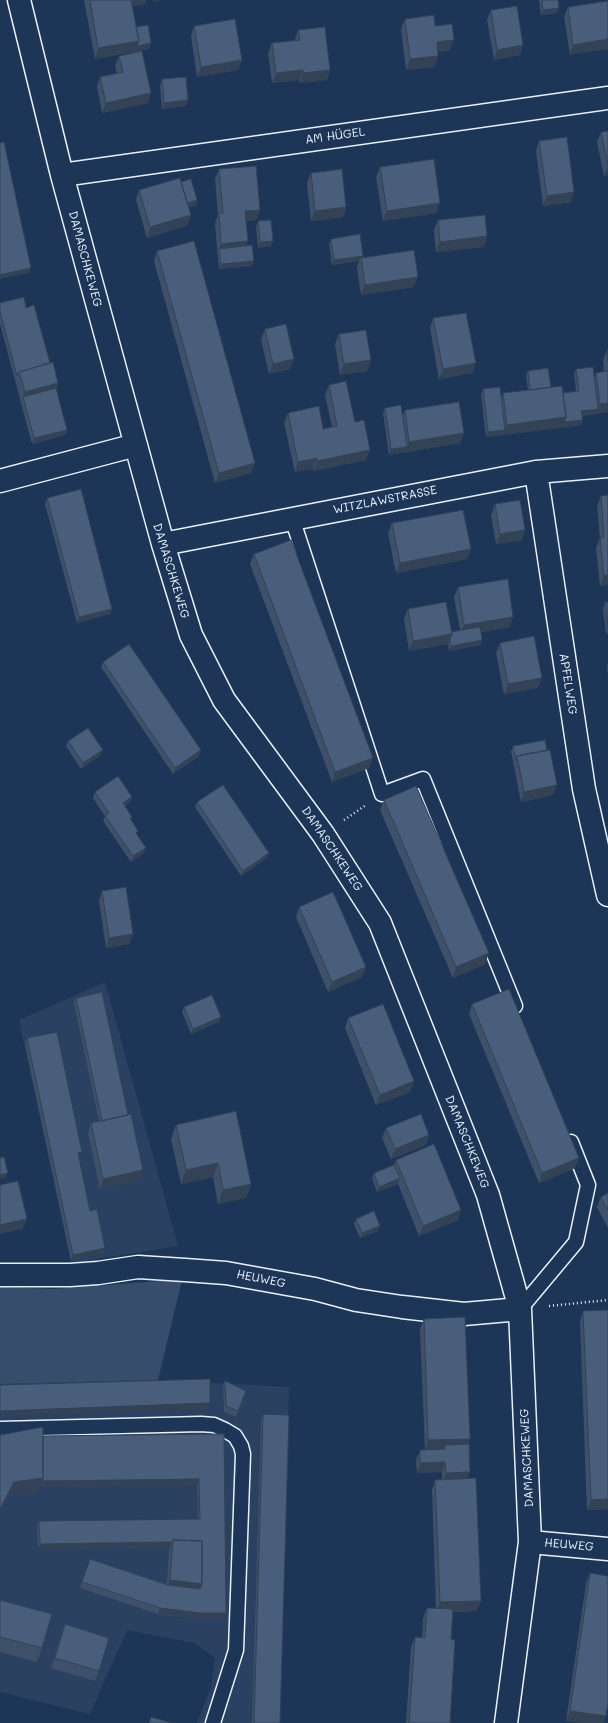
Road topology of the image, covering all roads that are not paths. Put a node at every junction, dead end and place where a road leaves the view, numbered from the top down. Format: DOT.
graph roads {
  1 [pos="19,0"];
  2 [pos="608,98"];
  3 [pos="62,175"];
  4 [pos="136,445"];
  5 [pos="608,466"];
  6 [pos="536,472"];
  7 [pos="0,481"];
  8 [pos="292,518"];
  9 [pos="163,544"];
  10 [pos="608,895"];
  11 [pos="519,1015"];
  12 [pos="564,1126"];
  13 [pos="0,1275"];
  14 [pos="520,1309"];
  15 [pos="0,1429"];
  16 [pos="530,1542"];
  17 [pos="608,1549"];
  18 [pos="213,1723"];
  19 [pos="506,1723"];
  1 -- 3 [label="street, DAMASCHKEWEG"];
  2 -- 3 [label="street, AM HÜGEL"];
  3 -- 4 [label="street, DAMASCHKEWEG"];
  4 -- 7 [label="street"];
  4 -- 9 [label="street, DAMASCHKEWEG"];
  5 -- 6 [label="street, WITZLAWSTRASSE"];
  6 -- 8 [label="street, WITZLAWSTRASSE"];
  6 -- 10 [label="street, APFELWEG"];
  8 -- 9 [label="street, WITZLAWSTRASSE"];
  8 -- 11 [label="lane"];
  9 -- 14 [label="street, DAMASCHKEWEG"];
  12 -- 14 [label="lane"];
  13 -- 14 [label="street, HEUWEG"];
  14 -- 16 [label="street, DAMASCHKEWEG"];
  15 -- 18 [label="lane"];
  16 -- 17 [label="street, HEUWEG"];
  16 -- 19 [label="street, DAMASCHKEWEG"];
}
